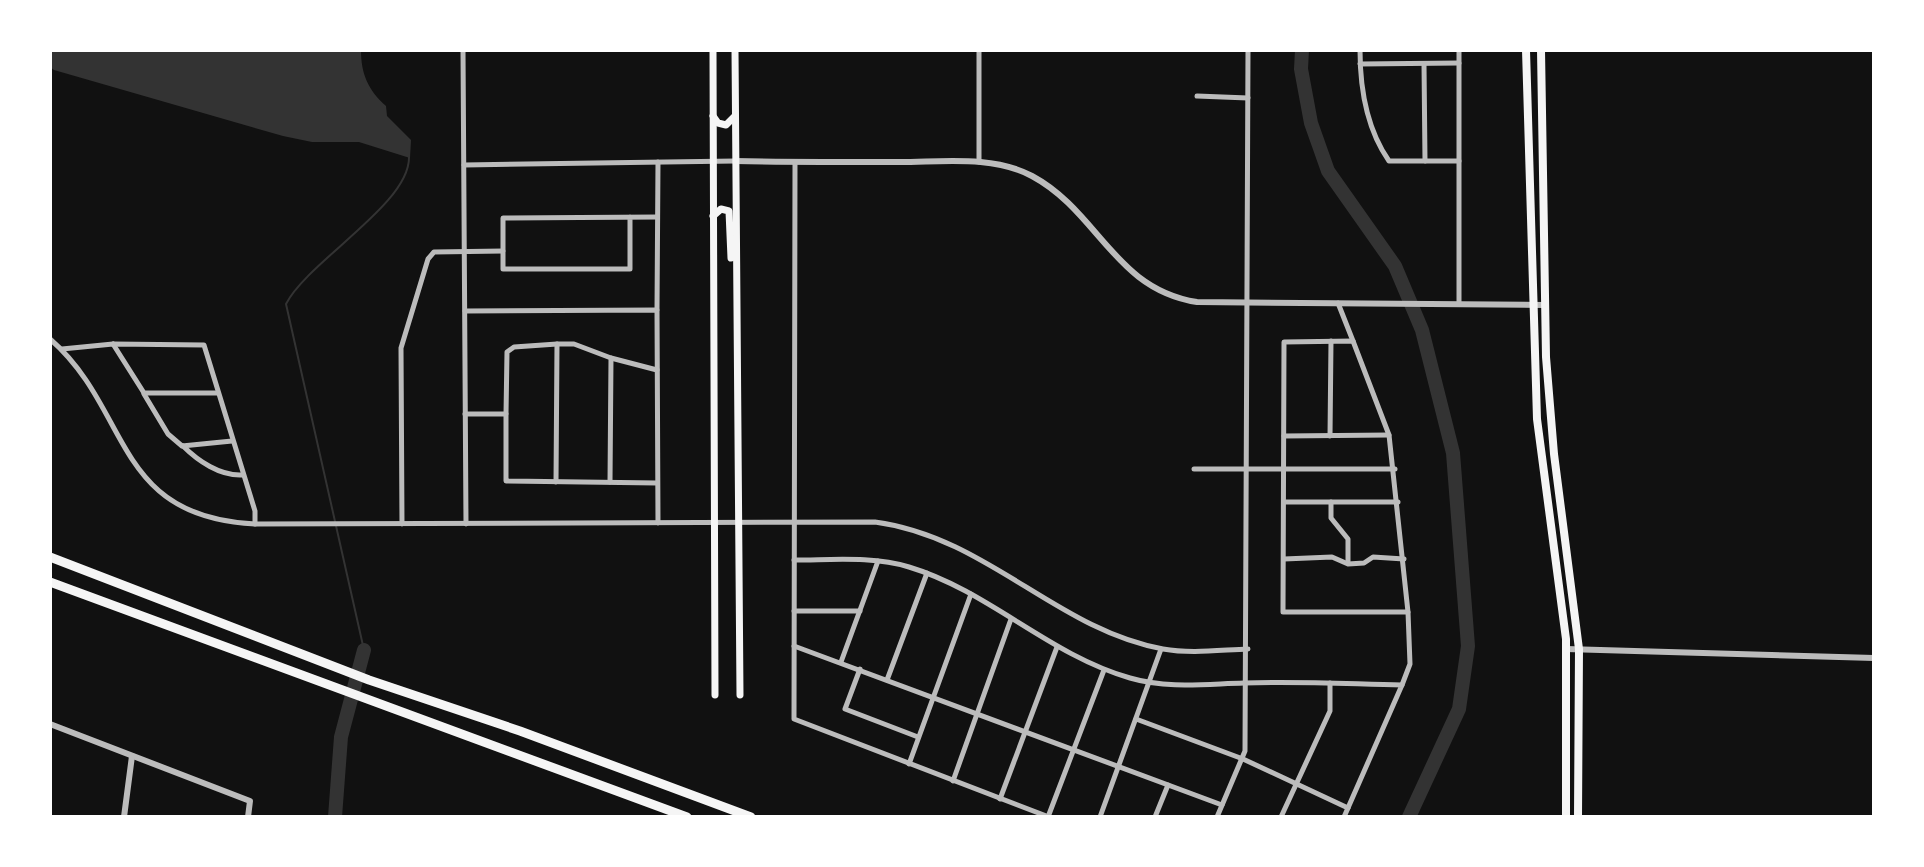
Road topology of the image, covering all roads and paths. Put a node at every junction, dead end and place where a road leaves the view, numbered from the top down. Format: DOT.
graph roads {
  1 [pos="463,50"];
  2 [pos="713,50"];
  3 [pos="735,50"];
  4 [pos="979,50"];
  5 [pos="1248,50"];
  6 [pos="1360,50"];
  7 [pos="1459,50"];
  8 [pos="1526,50"];
  9 [pos="1541,50"];
  10 [pos="1459,63"];
  11 [pos="1360,64"];
  12 [pos="1424,64"];
  13 [pos="1197,96"];
  14 [pos="1248,98"];
  15 [pos="713,116"];
  16 [pos="735,116"];
  17 [pos="735,161"];
  18 [pos="1425,161"];
  19 [pos="1459,161"];
  20 [pos="658,162"];
  21 [pos="713,162"];
  22 [pos="795,162"];
  23 [pos="979,162"];
  24 [pos="464,165"];
  25 [pos="713,216"];
  26 [pos="630,217"];
  27 [pos="657,217"];
  28 [pos="464,251"];
  29 [pos="503,251"];
  30 [pos="736,288"];
  31 [pos="1248,303"];
  32 [pos="1338,303"];
  33 [pos="1459,304"];
  34 [pos="1531,304"];
  35 [pos="1544,305"];
  36 [pos="657,310"];
  37 [pos="465,311"];
  38 [pos="50,339"];
  39 [pos="1331,341"];
  40 [pos="1353,341"];
  41 [pos="113,344"];
  42 [pos="557,344"];
  43 [pos="62,349"];
  44 [pos="611,358"];
  45 [pos="657,370"];
  46 [pos="144,393"];
  47 [pos="218,393"];
  48 [pos="465,414"];
  49 [pos="506,414"];
  50 [pos="1389,435"];
  51 [pos="1284,436"];
  52 [pos="1330,436"];
  53 [pos="232,441"];
  54 [pos="182,446"];
  55 [pos="1194,469"];
  56 [pos="1248,469"];
  57 [pos="1284,469"];
  58 [pos="1395,469"];
  59 [pos="242,475"];
  60 [pos="556,482"];
  61 [pos="610,482"];
  62 [pos="657,483"];
  63 [pos="1284,502"];
  64 [pos="1331,502"];
  65 [pos="1398,502"];
  66 [pos="658,523"];
  67 [pos="714,523"];
  68 [pos="738,523"];
  69 [pos="794,523"];
  70 [pos="255,524"];
  71 [pos="402,524"];
  72 [pos="466,524"];
  73 [pos="50,557"];
  74 [pos="1284,559"];
  75 [pos="1404,559"];
  76 [pos="794,560"];
  77 [pos="878,561"];
  78 [pos="1348,564"];
  79 [pos="927,573"];
  80 [pos="50,582"];
  81 [pos="971,594"];
  82 [pos="794,611"];
  83 [pos="860,611"];
  84 [pos="1408,612"];
  85 [pos="1011,619"];
  86 [pos="794,646"];
  87 [pos="1057,647"];
  88 [pos="1161,649"];
  89 [pos="1248,649"];
  90 [pos="1566,649"];
  91 [pos="1579,649"];
  92 [pos="1874,658"];
  93 [pos="841,662"];
  94 [pos="860,669"];
  95 [pos="1104,670"];
  96 [pos="887,680"];
  97 [pos="1150,682"];
  98 [pos="1244,683"];
  99 [pos="1330,683"];
  100 [pos="1402,685"];
  101 [pos="715,695"];
  102 [pos="740,695"];
  103 [pos="933,697"];
  104 [pos="977,713"];
  105 [pos="1136,719"];
  106 [pos="50,724"];
  107 [pos="1025,731"];
  108 [pos="918,737"];
  109 [pos="1074,750"];
  110 [pos="132,756"];
  111 [pos="1243,759"];
  112 [pos="909,764"];
  113 [pos="1119,766"];
  114 [pos="953,781"];
  115 [pos="1298,784"];
  116 [pos="1168,785"];
  117 [pos="1000,799"];
  118 [pos="1222,805"];
  119 [pos="1348,808"];
  120 [pos="124,817"];
  121 [pos="248,817"];
  122 [pos="687,817"];
  123 [pos="751,817"];
  124 [pos="1049,817"];
  125 [pos="1100,817"];
  126 [pos="1155,817"];
  127 [pos="1217,817"];
  128 [pos="1281,817"];
  129 [pos="1344,817"];
  130 [pos="1566,817"];
  131 [pos="1578,817"];
  1 -- 24 [label="street"];
  2 -- 15 [label="main road"];
  3 -- 16 [label="main road"];
  4 -- 23 [label="street"];
  5 -- 14 [label="street"];
  6 -- 11 [label="street"];
  7 -- 10 [label="street"];
  8 -- 34 [label="main road"];
  9 -- 35 [label="main road"];
  10 -- 12 [label="street"];
  10 -- 19 [label="street"];
  11 -- 12 [label="street"];
  11 -- 18 [label="street"];
  12 -- 18 [label="street"];
  13 -- 14 [label="street"];
  14 -- 31 [label="street"];
  15 -- 16 [label="main road"];
  15 -- 21 [label="main road"];
  16 -- 17 [label="main road"];
  17 -- 21 [label="street"];
  17 -- 22 [label="street"];
  17 -- 30 [label="main road"];
  18 -- 19 [label="street"];
  19 -- 33 [label="street"];
  20 -- 21 [label="street"];
  20 -- 24 [label="street"];
  20 -- 27 [label="street"];
  21 -- 25 [label="main road"];
  22 -- 23 [label="street"];
  22 -- 69 [label="street"];
  23 -- 31 [label="street"];
  24 -- 28 [label="street"];
  25 -- 30 [label="main road"];
  25 -- 67 [label="main road"];
  26 -- 27 [label="street"];
  26 -- 29 [label="street"];
  26 -- 29 [label="street"];
  27 -- 36 [label="street"];
  28 -- 29 [label="street"];
  28 -- 37 [label="street"];
  28 -- 71 [label="street"];
  30 -- 68 [label="main road"];
  31 -- 32 [label="street"];
  31 -- 56 [label="street"];
  32 -- 33 [label="street"];
  32 -- 40 [label="street"];
  33 -- 34 [label="street"];
  34 -- 35 [label="street"];
  34 -- 90 [label="main road"];
  35 -- 91 [label="main road"];
  36 -- 37 [label="street"];
  36 -- 45 [label="street"];
  37 -- 48 [label="street"];
  38 -- 43 [label="street"];
  39 -- 40 [label="street"];
  39 -- 51 [label="street"];
  39 -- 52 [label="street"];
  40 -- 50 [label="street"];
  41 -- 43 [label="street"];
  41 -- 46 [label="street"];
  41 -- 47 [label="street"];
  42 -- 44 [label="street"];
  42 -- 49 [label="street"];
  42 -- 60 [label="street"];
  43 -- 70 [label="street"];
  44 -- 45 [label="street"];
  44 -- 61 [label="street"];
  45 -- 62 [label="street"];
  46 -- 47 [label="street"];
  46 -- 54 [label="street"];
  47 -- 53 [label="street"];
  48 -- 49 [label="street"];
  48 -- 72 [label="street"];
  49 -- 60 [label="street"];
  50 -- 52 [label="street"];
  50 -- 58 [label="street"];
  51 -- 52 [label="street"];
  51 -- 57 [label="street"];
  53 -- 54 [label="street"];
  53 -- 59 [label="street"];
  54 -- 59 [label="street"];
  55 -- 56 [label="street"];
  56 -- 57 [label="street"];
  56 -- 89 [label="street"];
  57 -- 58 [label="street"];
  57 -- 63 [label="street"];
  58 -- 65 [label="street"];
  59 -- 70 [label="street"];
  60 -- 61 [label="street"];
  61 -- 62 [label="street"];
  62 -- 66 [label="street"];
  63 -- 64 [label="street"];
  63 -- 74 [label="street"];
  64 -- 65 [label="street"];
  64 -- 78 [label="street"];
  65 -- 75 [label="street"];
  66 -- 67 [label="street"];
  66 -- 72 [label="street"];
  67 -- 68 [label="street"];
  67 -- 101 [label="main road"];
  68 -- 69 [label="street"];
  68 -- 102 [label="main road"];
  69 -- 76 [label="street"];
  69 -- 88 [label="street"];
  70 -- 71 [label="street"];
  71 -- 72 [label="street"];
  73 -- 123 [label="highway"];
  74 -- 78 [label="street"];
  74 -- 84 [label="street"];
  75 -- 78 [label="street"];
  75 -- 84 [label="street"];
  76 -- 77 [label="street"];
  76 -- 82 [label="street"];
  77 -- 79 [label="street"];
  77 -- 83 [label="street"];
  79 -- 81 [label="street"];
  79 -- 96 [label="street"];
  80 -- 122 [label="highway"];
  81 -- 85 [label="street"];
  81 -- 103 [label="street"];
  82 -- 83 [label="street"];
  82 -- 86 [label="street"];
  83 -- 93 [label="street"];
  84 -- 100 [label="street"];
  85 -- 87 [label="street"];
  85 -- 104 [label="street"];
  86 -- 93 [label="street"];
  86 -- 112 [label="street"];
  87 -- 95 [label="street"];
  87 -- 107 [label="street"];
  88 -- 89 [label="street"];
  88 -- 97 [label="street"];
  89 -- 98 [label="street"];
  90 -- 91 [label="street"];
  90 -- 130 [label="main road"];
  91 -- 92 [label="street"];
  91 -- 131 [label="main road"];
  93 -- 94 [label="street"];
  94 -- 96 [label="street"];
  94 -- 108 [label="street"];
  95 -- 97 [label="street"];
  95 -- 109 [label="street"];
  96 -- 103 [label="street"];
  97 -- 98 [label="street"];
  97 -- 105 [label="street"];
  98 -- 99 [label="street"];
  98 -- 111 [label="street"];
  99 -- 100 [label="street"];
  99 -- 115 [label="street"];
  100 -- 119 [label="street"];
  103 -- 104 [label="street"];
  103 -- 108 [label="street"];
  104 -- 107 [label="street"];
  104 -- 114 [label="street"];
  105 -- 111 [label="street"];
  105 -- 113 [label="street"];
  106 -- 110 [label="street"];
  107 -- 109 [label="street"];
  107 -- 117 [label="street"];
  108 -- 112 [label="street"];
  109 -- 113 [label="street"];
  109 -- 124 [label="street"];
  110 -- 120 [label="street"];
  110 -- 121 [label="street"];
  111 -- 115 [label="street"];
  111 -- 118 [label="street"];
  112 -- 114 [label="street"];
  113 -- 116 [label="street"];
  113 -- 125 [label="street"];
  114 -- 117 [label="street"];
  115 -- 119 [label="street"];
  115 -- 128 [label="street"];
  116 -- 118 [label="street"];
  116 -- 126 [label="street"];
  117 -- 124 [label="street"];
  118 -- 127 [label="street"];
  119 -- 129 [label="street"];
}
